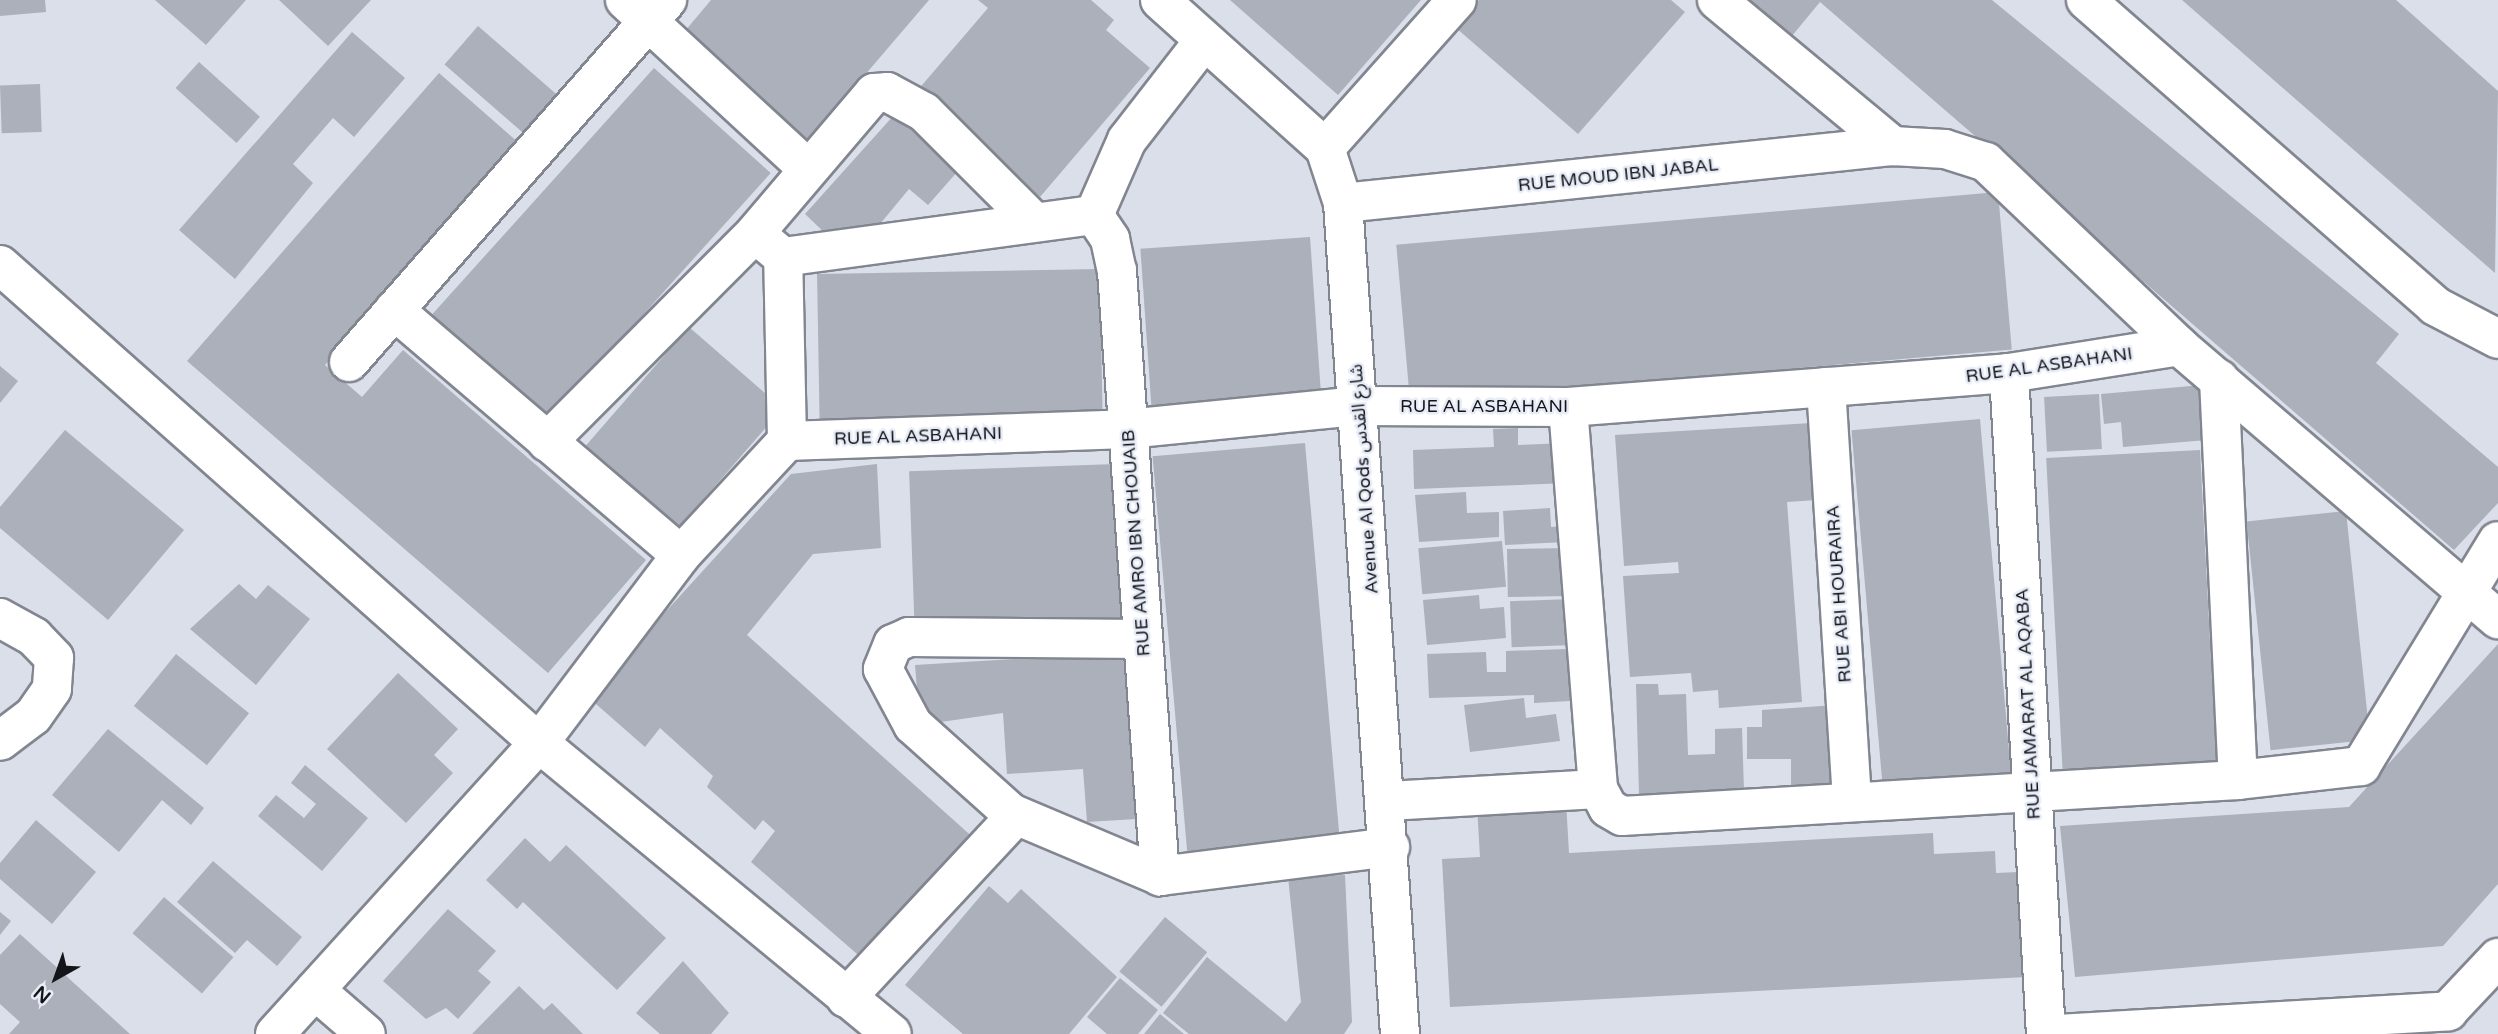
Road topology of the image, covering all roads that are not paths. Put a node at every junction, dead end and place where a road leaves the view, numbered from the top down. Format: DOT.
graph roads {
  1 [pos="1160,0"];
  2 [pos="1457,0"];
  3 [pos="1717,0"];
  4 [pos="2086,0"];
  5 [pos="647,7"];
  6 [pos="1203,42"];
  7 [pos="1893,146"];
  8 [pos="1325,148"];
  9 [pos="808,169"];
  10 [pos="1343,203"];
  11 [pos="1094,215"];
  12 [pos="1034,222"];
  13 [pos="769,245"];
  14 [pos="0,265"];
  15 [pos="394,310"];
  16 [pos="2498,339"];
  17 [pos="2179,346"];
  18 [pos="349,362"];
  19 [pos="2009,373"];
  20 [pos="2219,379"];
  21 [pos="1826,387"];
  22 [pos="1359,406"];
  23 [pos="1569,407"];
  24 [pos="1127,429"];
  25 [pos="787,441"];
  26 [pos="547,442"];
  27 [pos="2498,541"];
  28 [pos="681,555"];
  29 [pos="2466,590"];
  30 [pos="0,618"];
  31 [pos="2498,619"];
  32 [pos="1143,639"];
  33 [pos="0,741"];
  34 [pos="539,743"];
  35 [pos="2238,780"];
  36 [pos="1598,789"];
  37 [pos="2033,791"];
  38 [pos="1388,801"];
  39 [pos="1852,801"];
  40 [pos="1016,816"];
  41 [pos="1391,847"];
  42 [pos="1160,876"];
  43 [pos="2498,958"];
  44 [pos="315,989"];
  45 [pos="846,998"];
  46 [pos="2449,1022"];
  47 [pos="275,1034"];
  48 [pos="366,1034"];
  49 [pos="892,1034"];
  50 [pos="1400,1034"];
  51 [pos="2046,1034"];
  52 [pos="2055,1034"];
  1 -- 6 [label="street"];
  2 -- 8 [label="street"];
  3 -- 7 [label="street"];
  4 -- 16 [label="street"];
  5 -- 9 [label="street"];
  5 -- 15 [label="street"];
  6 -- 8 [label="street"];
  6 -- 11 [label="street"];
  7 -- 10 [label="street, RUE MOUD IBN JABAL"];
  7 -- 17 [label="street, RUE MOUD IBN JABAL"];
  8 -- 10 [label="street, Avenue Al Qods شارع القدس"];
  9 -- 12 [label="street"];
  9 -- 13 [label="street"];
  10 -- 22 [label="street, Avenue Al Qods شارع القدس"];
  11 -- 12 [label="street"];
  11 -- 24 [label="street, RUE AMRO IBN CHOUAIB"];
  12 -- 13 [label="street"];
  13 -- 25 [label="street"];
  13 -- 26 [label="street"];
  14 -- 34 [label="street"];
  15 -- 18 [label="street"];
  15 -- 26 [label="street"];
  17 -- 19 [label="street, RUE AL ASBAHANI"];
  17 -- 20 [label="street, RUE MOUD IBN JABAL"];
  19 -- 21 [label="street, RUE AL ASBAHANI"];
  19 -- 37 [label="street, RUE JAMARAT AL AQABA"];
  20 -- 29 [label="street, RUE MOUD IBN JABAL"];
  20 -- 35 [label="street"];
  21 -- 23 [label="street, RUE AL ASBAHANI"];
  21 -- 39 [label="street, RUE ABI HOURAIRA"];
  22 -- 23 [label="street, RUE AL ASBAHANI"];
  22 -- 24 [label="street, RUE AL ASBAHANI"];
  22 -- 38 [label="street, Avenue Al Qods شارع القدس"];
  23 -- 36 [label="street"];
  24 -- 25 [label="street, RUE AL ASBAHANI"];
  24 -- 32 [label="street, RUE AMRO IBN CHOUAIB"];
  25 -- 28 [label="street"];
  26 -- 28 [label="street"];
  27 -- 29 [label="street"];
  28 -- 34 [label="street"];
  29 -- 31 [label="street, RUE MOUD IBN JABAL"];
  29 -- 35 [label="street"];
  30 -- 33 [label="street"];
  32 -- 40 [label="street"];
  32 -- 42 [label="street, RUE AMRO IBN CHOUAIB"];
  34 -- 44 [label="street"];
  34 -- 45 [label="street"];
  35 -- 37 [label="street"];
  36 -- 38 [label="street"];
  36 -- 39 [label="street"];
  37 -- 39 [label="street"];
  37 -- 51 [label="street, RUE JAMARAT AL AQABA"];
  38 -- 41 [label="street, Avenue Al Qods شارع القدس"];
  40 -- 42 [label="street"];
  40 -- 45 [label="street"];
  41 -- 42 [label="street"];
  41 -- 50 [label="street, Avenue Al Qods شارع القدس"];
  43 -- 46 [label="street"];
  44 -- 47 [label="street"];
  44 -- 48 [label="street"];
  45 -- 49 [label="street"];
  46 -- 52 [label="street"];
}
